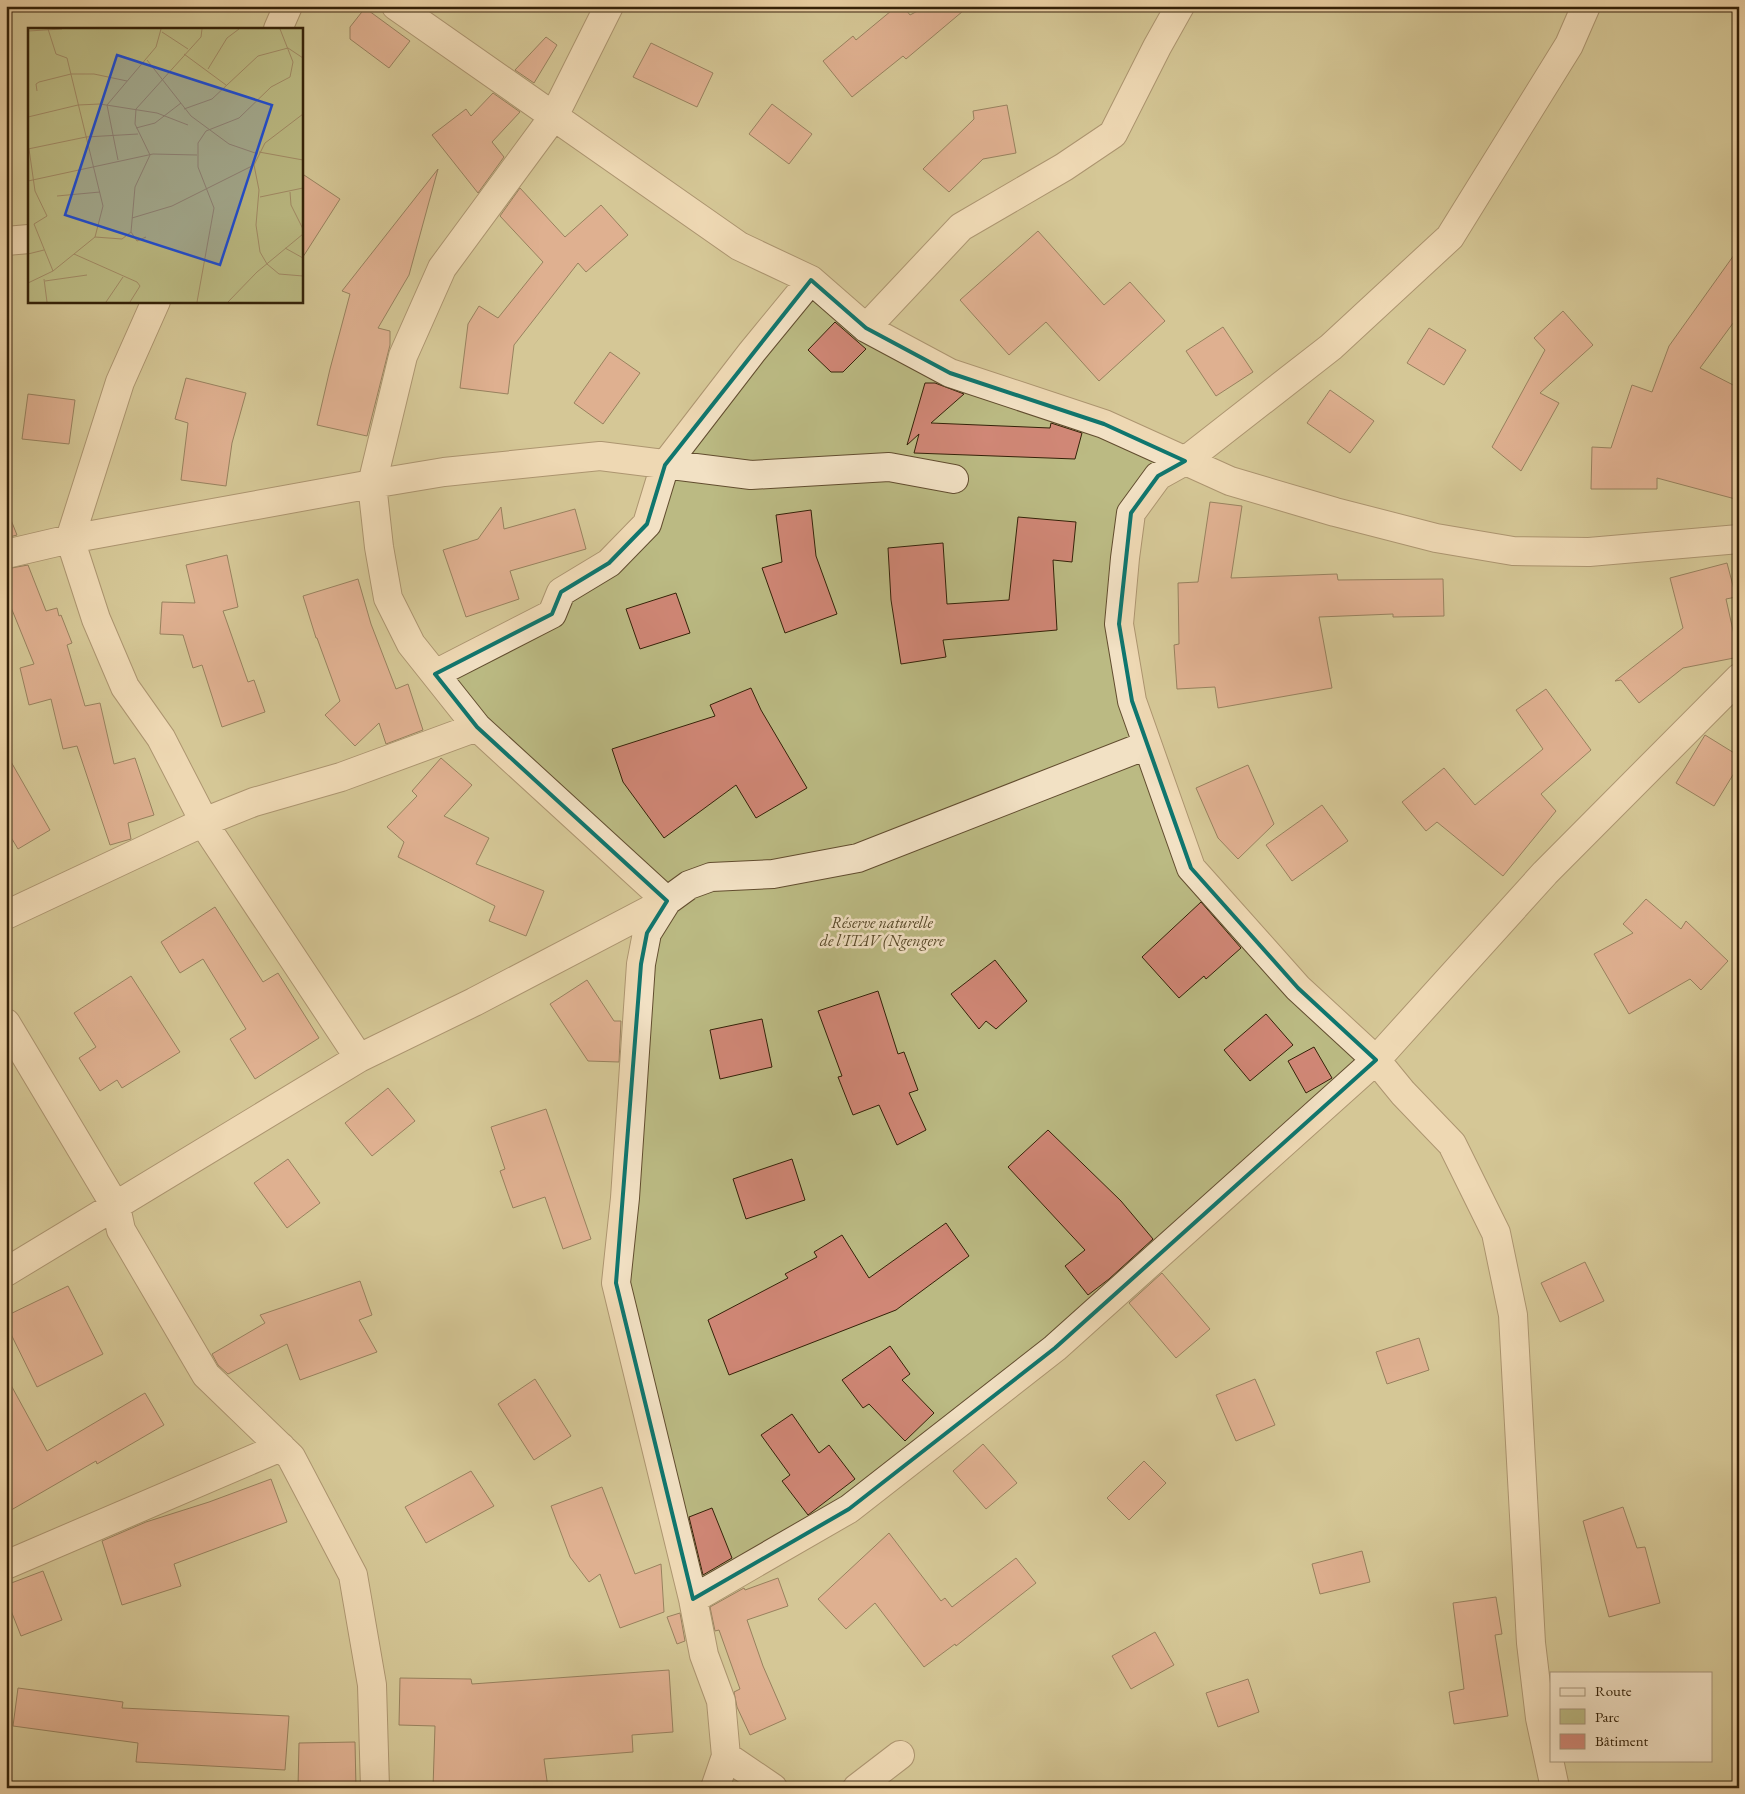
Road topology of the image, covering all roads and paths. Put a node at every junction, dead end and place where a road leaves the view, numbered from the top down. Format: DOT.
graph roads {
  1 [pos="288,6"];
  2 [pos="396,6"];
  3 [pos="609,6"];
  4 [pos="1180,6"];
  5 [pos="1586,6"];
  6 [pos="278,28"];
  7 [pos="554,116"];
  8 [pos="28,239"];
  9 [pos="6,241"];
  10 [pos="811,280"];
  11 [pos="156,302"];
  12 [pos="866,328"];
  13 [pos="1185,461"];
  14 [pos="666,465"];
  15 [pos="954,479"];
  16 [pos="372,484"];
  17 [pos="70,539"];
  18 [pos="1739,539"];
  19 [pos="6,554"];
  20 [pos="435,674"];
  21 [pos="1739,678"];
  22 [pos="477,727"];
  23 [pos="1147,745"];
  24 [pos="204,822"];
  25 [pos="668,901"];
  26 [pos="6,915"];
  27 [pos="6,1023"];
  28 [pos="359,1058"];
  29 [pos="1376,1060"];
  30 [pos="116,1207"];
  31 [pos="6,1272"];
  32 [pos="281,1447"];
  33 [pos="6,1565"];
  34 [pos="693,1599"];
  35 [pos="900,1755"];
  36 [pos="726,1756"];
  37 [pos="375,1788"];
  38 [pos="715,1788"];
  39 [pos="772,1788"];
  40 [pos="857,1788"];
  41 [pos="1555,1788"];
  1 -- 6 [label="street"];
  2 -- 7 [label="street"];
  3 -- 7 [label="street"];
  4 -- 12 [label="street"];
  5 -- 13 [label="street"];
  7 -- 10 [label="street"];
  7 -- 16 [label="street"];
  8 -- 9 [label="street"];
  10 -- 12 [label="street"];
  10 -- 14 [label="street"];
  11 -- 17 [label="street"];
  12 -- 13 [label="street"];
  13 -- 18 [label="street"];
  13 -- 23 [label="street"];
  14 -- 15 [label="street"];
  14 -- 16 [label="street"];
  14 -- 20 [label="street"];
  16 -- 17 [label="street"];
  16 -- 20 [label="street"];
  17 -- 19 [label="street"];
  17 -- 24 [label="street"];
  20 -- 22 [label="street"];
  21 -- 29 [label="street"];
  22 -- 24 [label="street"];
  22 -- 25 [label="street"];
  23 -- 25 [label="street"];
  23 -- 29 [label="street"];
  24 -- 26 [label="street"];
  24 -- 28 [label="street"];
  25 -- 28 [label="street"];
  25 -- 34 [label="street"];
  27 -- 30 [label="street"];
  28 -- 30 [label="street"];
  29 -- 34 [label="street"];
  29 -- 41 [label="street"];
  30 -- 31 [label="street"];
  30 -- 32 [label="street"];
  32 -- 33 [label="street"];
  32 -- 37 [label="street"];
  34 -- 36 [label="street"];
  35 -- 40 [label="street"];
  36 -- 38 [label="street"];
  36 -- 39 [label="street"];
}
